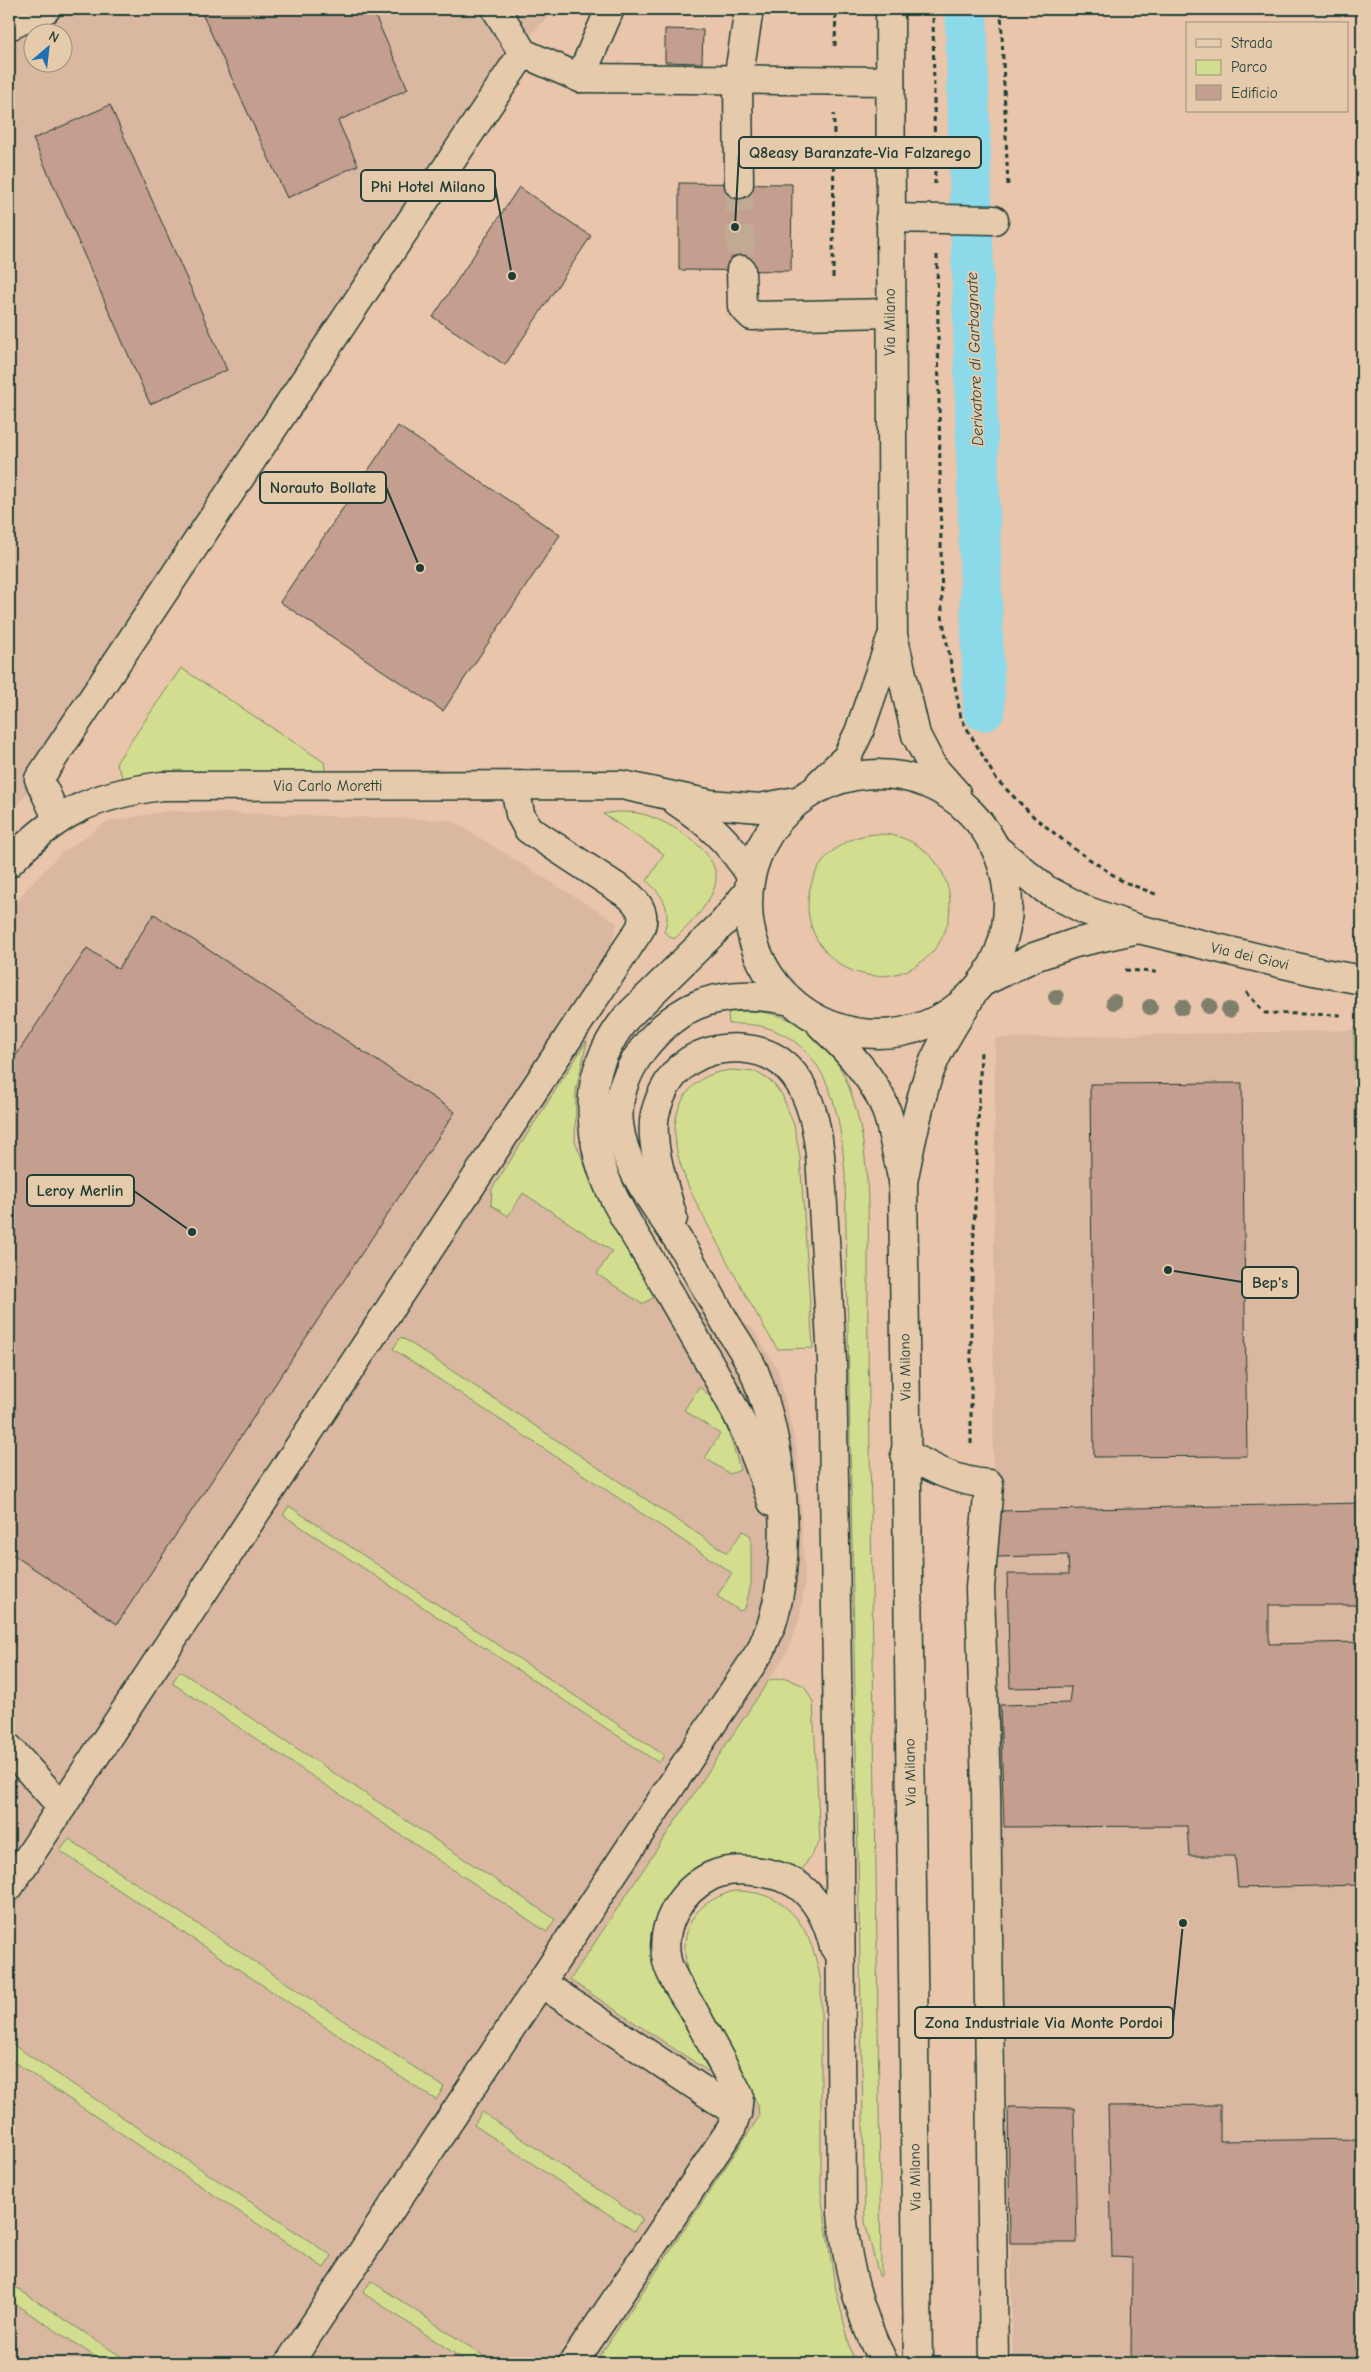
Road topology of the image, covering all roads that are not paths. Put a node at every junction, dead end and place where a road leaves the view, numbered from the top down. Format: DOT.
graph roads {
  1 [pos="46,9"];
  2 [pos="496,9"];
  3 [pos="610,9"];
  4 [pos="749,9"];
  5 [pos="890,9"];
  6 [pos="9,26"];
  7 [pos="523,54"];
  8 [pos="580,78"];
  9 [pos="738,80"];
  10 [pos="890,81"];
  11 [pos="739,184"];
  12 [pos="890,218"];
  13 [pos="994,220"];
  14 [pos="741,270"];
  15 [pos="890,313"];
  16 [pos="893,635"];
  17 [pos="515,786"];
  18 [pos="805,795"];
  19 [pos="668,796"];
  20 [pos="970,810"];
  21 [pos="58,820"];
  22 [pos="998,850"];
  23 [pos="9,863"];
  24 [pos="749,884"];
  25 [pos="1138,929"];
  26 [pos="1362,980"];
  27 [pos="978,989"];
  28 [pos="800,1008"];
  29 [pos="903,1182"];
  30 [pos="679,1241"];
  31 [pos="905,1453"];
  32 [pos="784,1534"];
  33 [pos="9,1748"];
  34 [pos="62,1807"];
  35 [pos="9,1887"];
  36 [pos="841,1982"];
  37 [pos="540,1983"];
  38 [pos="737,2113"];
  39 [pos="289,2363"];
  40 [pos="573,2363"];
  41 [pos="884,2363"];
  42 [pos="918,2363"];
  43 [pos="994,2363"];
  1 -- 6 [label="street"];
  2 -- 7 [label="street"];
  3 -- 8 [label="street"];
  4 -- 9 [label="street"];
  5 -- 10 [label="street, Via Milano"];
  7 -- 8 [label="street"];
  7 -- 21 [label="street"];
  8 -- 9 [label="street"];
  9 -- 10 [label="street"];
  9 -- 11 [label="street"];
  10 -- 12 [label="street, Via Milano"];
  12 -- 13 [label="street"];
  12 -- 15 [label="street, Via Milano"];
  14 -- 15 [label="street"];
  15 -- 16 [label="street, Via Milano"];
  16 -- 18 [label="street, Via Milano"];
  16 -- 20 [label="street, Via Milano"];
  17 -- 19 [label="street, Via Carlo Moretti"];
  17 -- 21 [label="street, Via Carlo Moretti"];
  17 -- 34 [label="street"];
  18 -- 19 [label="street, Via Carlo Moretti"];
  18 -- 20 [label="street"];
  18 -- 24 [label="street, Via Milano"];
  19 -- 24 [label="street, Via Carlo Moretti"];
  20 -- 22 [label="street"];
  21 -- 23 [label="street, Via Carlo Moretti"];
  22 -- 25 [label="street, Via dei Giovi"];
  22 -- 27 [label="street, Via Milano"];
  24 -- 28 [label="street, Via Milano"];
  24 -- 32 [label="street"];
  25 -- 26 [label="street, Via dei Giovi"];
  25 -- 27 [label="street"];
  27 -- 28 [label="street"];
  27 -- 29 [label="street, Via Milano"];
  28 -- 29 [label="street, Via Milano"];
  28 -- 30 [label="street"];
  29 -- 31 [label="street, Via Milano"];
  30 -- 32 [label="street"];
  30 -- 36 [label="street"];
  31 -- 42 [label="street, Via Milano"];
  31 -- 43 [label="street"];
  32 -- 37 [label="street"];
  33 -- 34 [label="street"];
  34 -- 35 [label="street"];
  36 -- 38 [label="street"];
  36 -- 41 [label="street"];
  37 -- 38 [label="street"];
  37 -- 39 [label="street"];
  38 -- 40 [label="street"];
}
